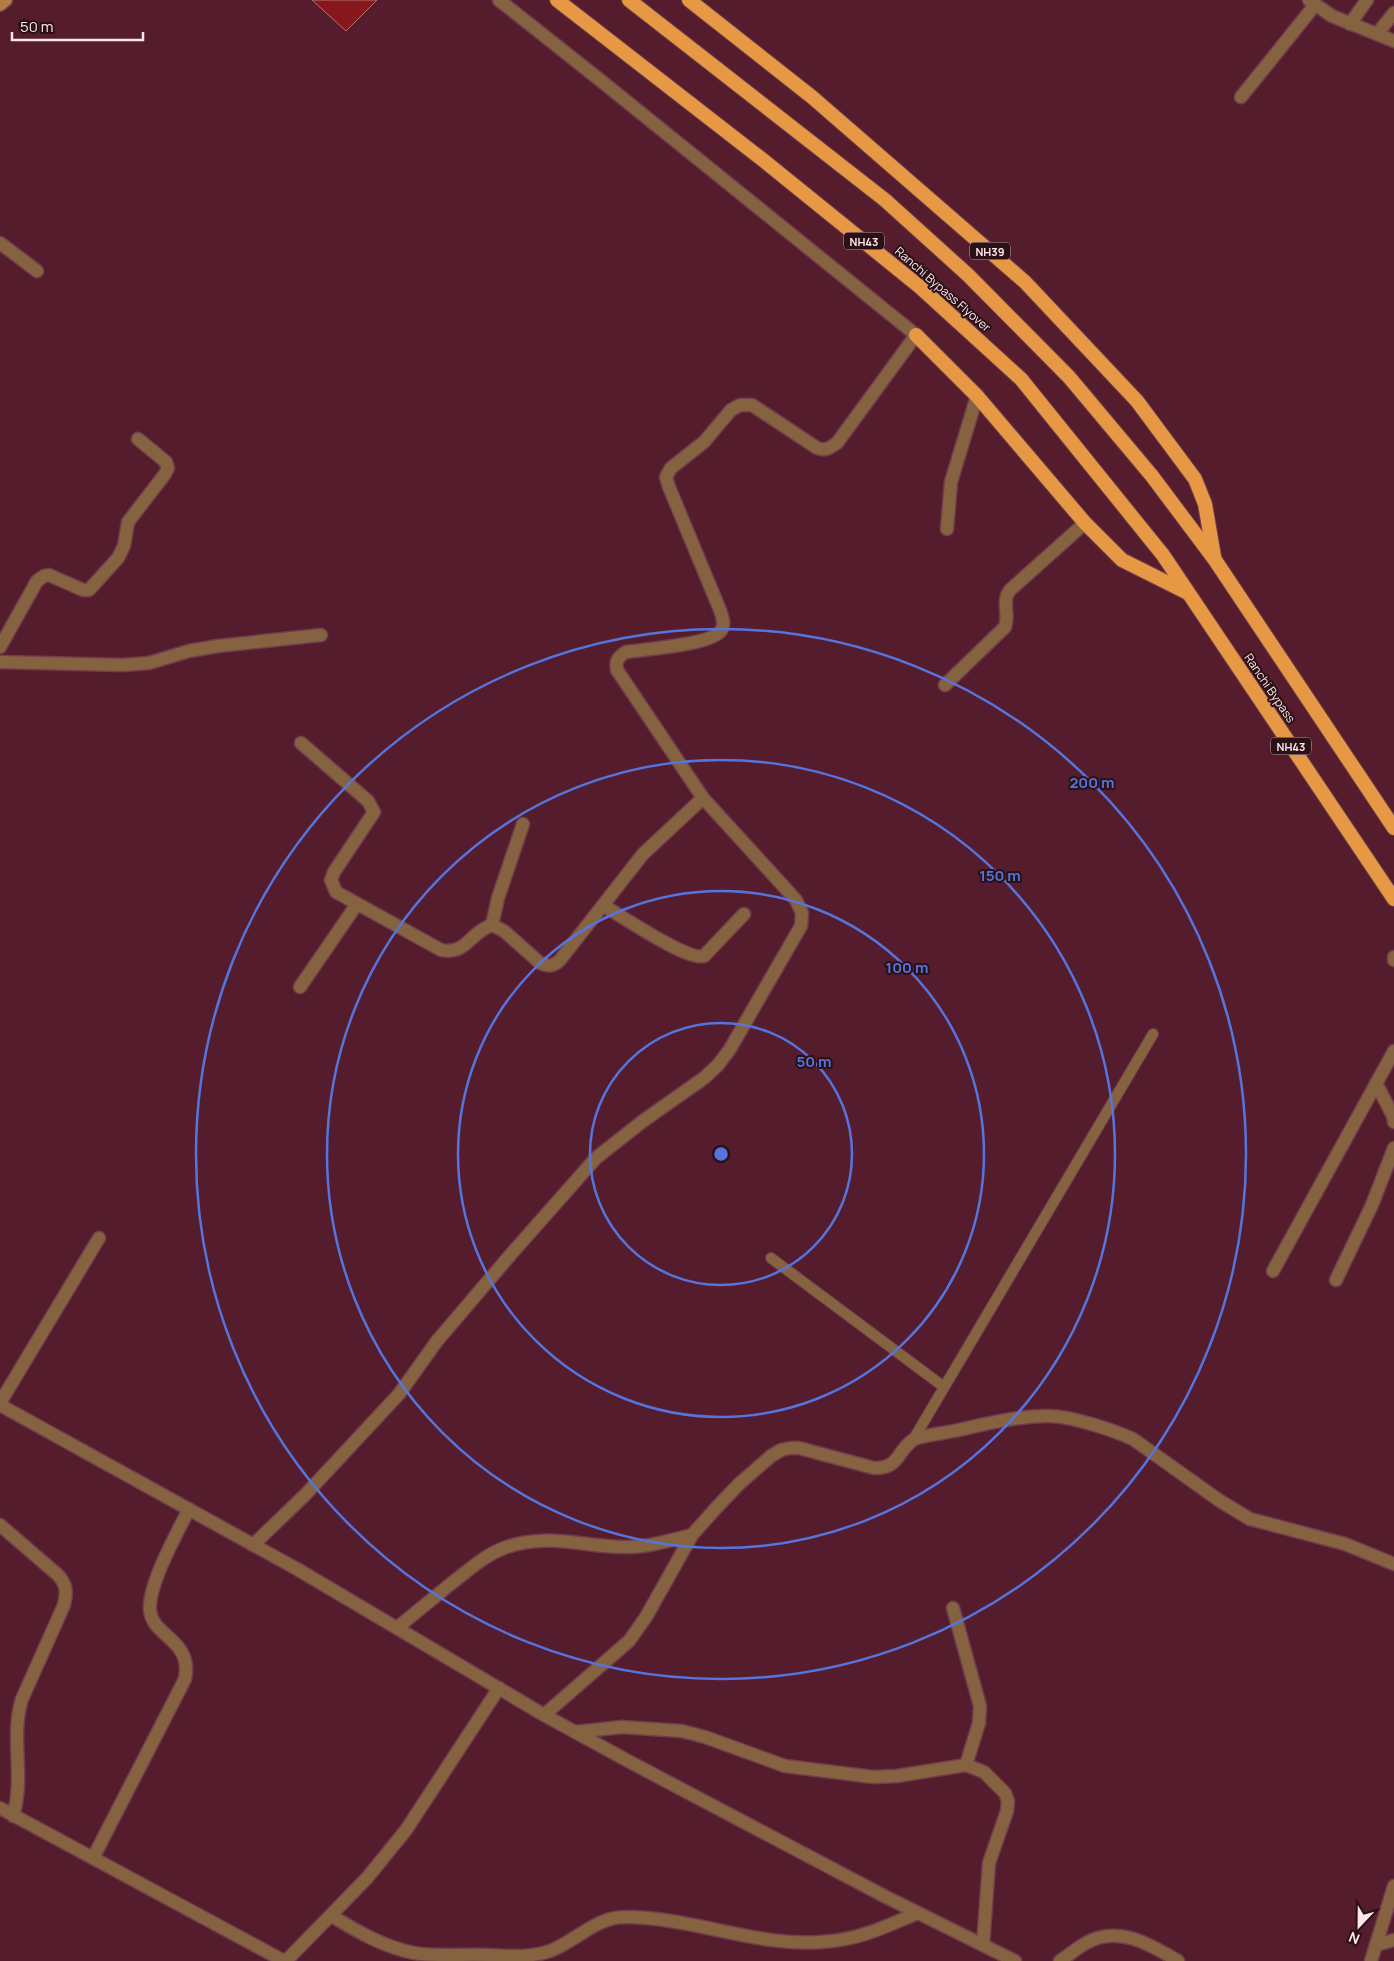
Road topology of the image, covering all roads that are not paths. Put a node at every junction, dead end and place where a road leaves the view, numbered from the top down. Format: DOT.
graph roads {
  1 [pos="6,0"];
  2 [pos="499,0"];
  3 [pos="557,0"];
  4 [pos="629,0"];
  5 [pos="689,0"];
  6 [pos="1367,0"];
  7 [pos="1312,2"];
  8 [pos="0,6"];
  9 [pos="1394,13"];
  10 [pos="1350,24"];
  11 [pos="1377,34"];
  12 [pos="1394,41"];
  13 [pos="1241,97"];
  14 [pos="0,243"];
  15 [pos="37,271"];
  16 [pos="916,335"];
  17 [pos="977,396"];
  18 [pos="138,439"];
  19 [pos="1085,524"];
  20 [pos="947,529"];
  21 [pos="1215,560"];
  22 [pos="1189,594"];
  23 [pos="321,635"];
  24 [pos="0,648"];
  25 [pos="0,662"];
  26 [pos="945,685"];
  27 [pos="301,743"];
  28 [pos="703,798"];
  29 [pos="523,824"];
  30 [pos="1394,828"];
  31 [pos="1394,899"];
  32 [pos="356,904"];
  33 [pos="604,906"];
  34 [pos="744,914"];
  35 [pos="492,925"];
  36 [pos="300,987"];
  37 [pos="1152,1034"];
  38 [pos="1394,1051"];
  39 [pos="1376,1083"];
  40 [pos="1394,1122"];
  41 [pos="1394,1148"];
  42 [pos="99,1238"];
  43 [pos="771,1258"];
  44 [pos="1273,1271"];
  45 [pos="1336,1280"];
  46 [pos="944,1387"];
  47 [pos="0,1404"];
  48 [pos="913,1440"];
  49 [pos="189,1509"];
  50 [pos="0,1525"];
  51 [pos="692,1535"];
  52 [pos="253,1544"];
  53 [pos="1394,1564"];
  54 [pos="953,1608"];
  55 [pos="397,1628"];
  56 [pos="500,1688"];
  57 [pos="544,1715"];
  58 [pos="576,1732"];
  59 [pos="966,1765"];
  60 [pos="0,1808"];
  61 [pos="14,1816"];
  62 [pos="93,1858"];
  63 [pos="1394,1886"];
  64 [pos="918,1913"];
  65 [pos="332,1916"];
  66 [pos="1394,1940"];
  67 [pos="1376,1945"];
  68 [pos="984,1946"];
  69 [pos="1008,1959"];
  70 [pos="285,1961"];
  71 [pos="1060,1961"];
  72 [pos="1178,1961"];
  73 [pos="1371,1961"];
  1 -- 8 [label="main road"];
  2 -- 16 [label="street"];
  3 -- 22 [label="highway, Ranchi Bypass Flyover / NH43"];
  4 -- 21 [label="highway, Ranchi Bypass Flyover"];
  5 -- 21 [label="highway, NH39"];
  6 -- 10 [label="street"];
  7 -- 10 [label="street"];
  7 -- 13 [label="street"];
  9 -- 11 [label="street"];
  10 -- 11 [label="street"];
  11 -- 12 [label="street"];
  14 -- 15 [label="street"];
  16 -- 17 [label="highway"];
  16 -- 28 [label="street"];
  17 -- 19 [label="highway"];
  17 -- 20 [label="street"];
  18 -- 24 [label="street"];
  19 -- 22 [label="highway"];
  19 -- 26 [label="street"];
  21 -- 30 [label="highway, Ranchi Bypass"];
  22 -- 31 [label="highway, Ranchi Bypass / NH43"];
  23 -- 25 [label="street"];
  27 -- 32 [label="street"];
  28 -- 33 [label="street"];
  28 -- 52 [label="street"];
  29 -- 35 [label="street"];
  32 -- 35 [label="street"];
  32 -- 36 [label="street"];
  33 -- 34 [label="street"];
  33 -- 35 [label="street"];
  37 -- 46 [label="lane"];
  38 -- 39 [label="street"];
  39 -- 40 [label="street"];
  39 -- 44 [label="street"];
  41 -- 45 [label="street"];
  42 -- 47 [label="street"];
  43 -- 46 [label="lane"];
  46 -- 48 [label="lane"];
  47 -- 49 [label="street"];
  48 -- 51 [label="street"];
  48 -- 53 [label="street"];
  49 -- 52 [label="street"];
  49 -- 62 [label="street"];
  50 -- 61 [label="street"];
  51 -- 55 [label="street"];
  51 -- 57 [label="street"];
  52 -- 55 [label="street"];
  54 -- 59 [label="street"];
  55 -- 56 [label="street"];
  56 -- 57 [label="street"];
  56 -- 65 [label="street"];
  57 -- 58 [label="street"];
  58 -- 59 [label="street"];
  58 -- 64 [label="street"];
  59 -- 68 [label="street"];
  60 -- 61 [label="street"];
  61 -- 62 [label="street"];
  62 -- 70 [label="street"];
  63 -- 67 [label="street"];
  64 -- 65 [label="street"];
  64 -- 68 [label="street"];
  65 -- 70 [label="street"];
  66 -- 67 [label="street"];
  67 -- 73 [label="street"];
  68 -- 69 [label="street"];
  71 -- 72 [label="street"];
}
